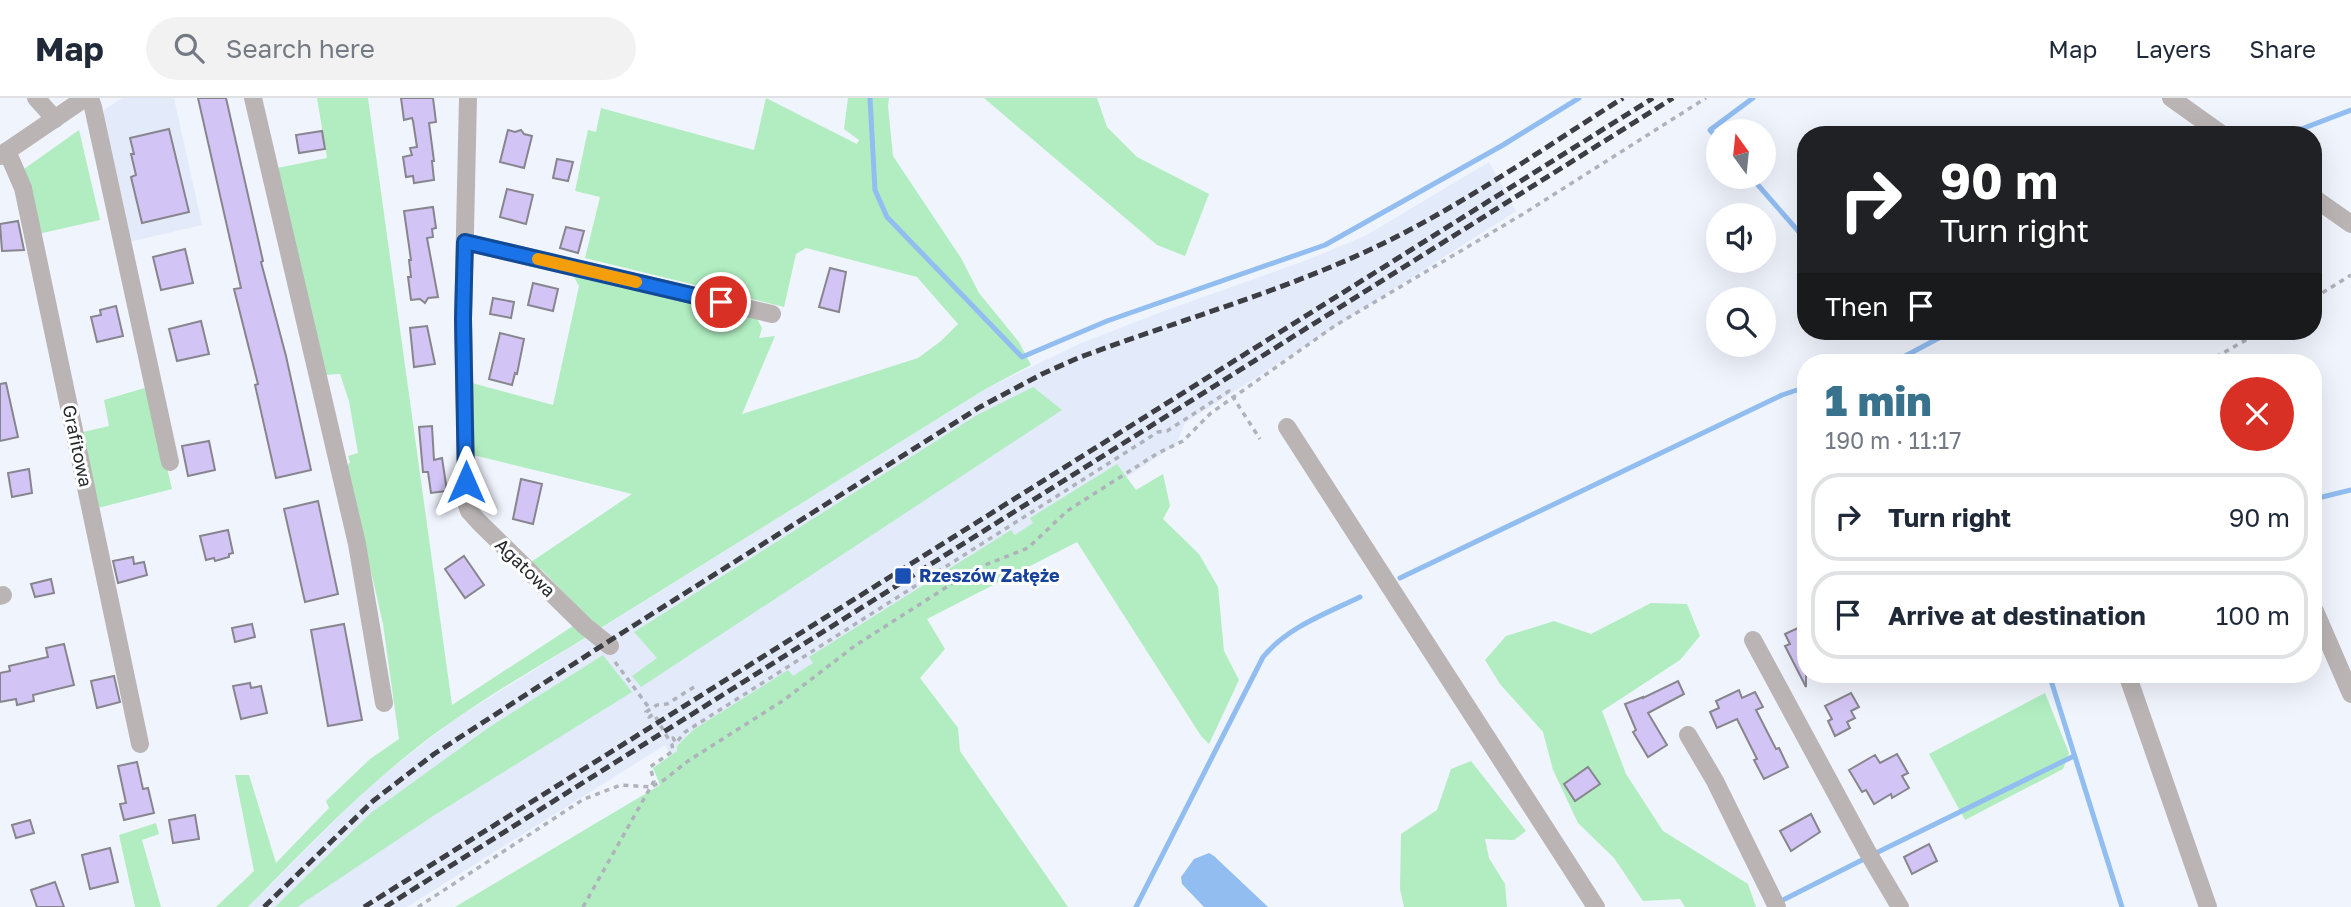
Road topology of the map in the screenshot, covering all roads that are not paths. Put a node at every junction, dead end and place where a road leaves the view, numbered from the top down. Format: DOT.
graph roads {
  1 [pos="36,98"];
  2 [pos="87,98"];
  3 [pos="253,98"];
  4 [pos="468,98"];
  5 [pos="2171,98"];
  6 [pos="55,119"];
  7 [pos="2210,126"];
  8 [pos="4,153"];
  9 [pos="2322,204"];
  10 [pos="2351,224"];
  11 [pos="465,242"];
  12 [pos="772,314"];
  13 [pos="1287,427"];
  14 [pos="170,462"];
  15 [pos="2322,627"];
  16 [pos="1753,640"];
  17 [pos="610,646"];
  18 [pos="2130,683"];
  19 [pos="2351,694"];
  20 [pos="384,703"];
  21 [pos="1688,736"];
  22 [pos="140,744"];
  23 [pos="1596,907"];
  24 [pos="1777,907"];
  25 [pos="1900,907"];
  26 [pos="2207,907"];
  1 -- 6 [label="street"];
  2 -- 6 [label="street"];
  2 -- 14 [label="street"];
  3 -- 20 [label="street"];
  4 -- 11 [label="street, Agatowa"];
  5 -- 7 [label="street"];
  6 -- 8 [label="street"];
  8 -- 22 [label="street, Grafitowa"];
  9 -- 10 [label="street"];
  11 -- 12 [label="street"];
  11 -- 17 [label="street, Agatowa"];
  13 -- 23 [label="street"];
  15 -- 19 [label="street"];
  16 -- 25 [label="street"];
  18 -- 26 [label="street"];
  21 -- 24 [label="street"];
}
